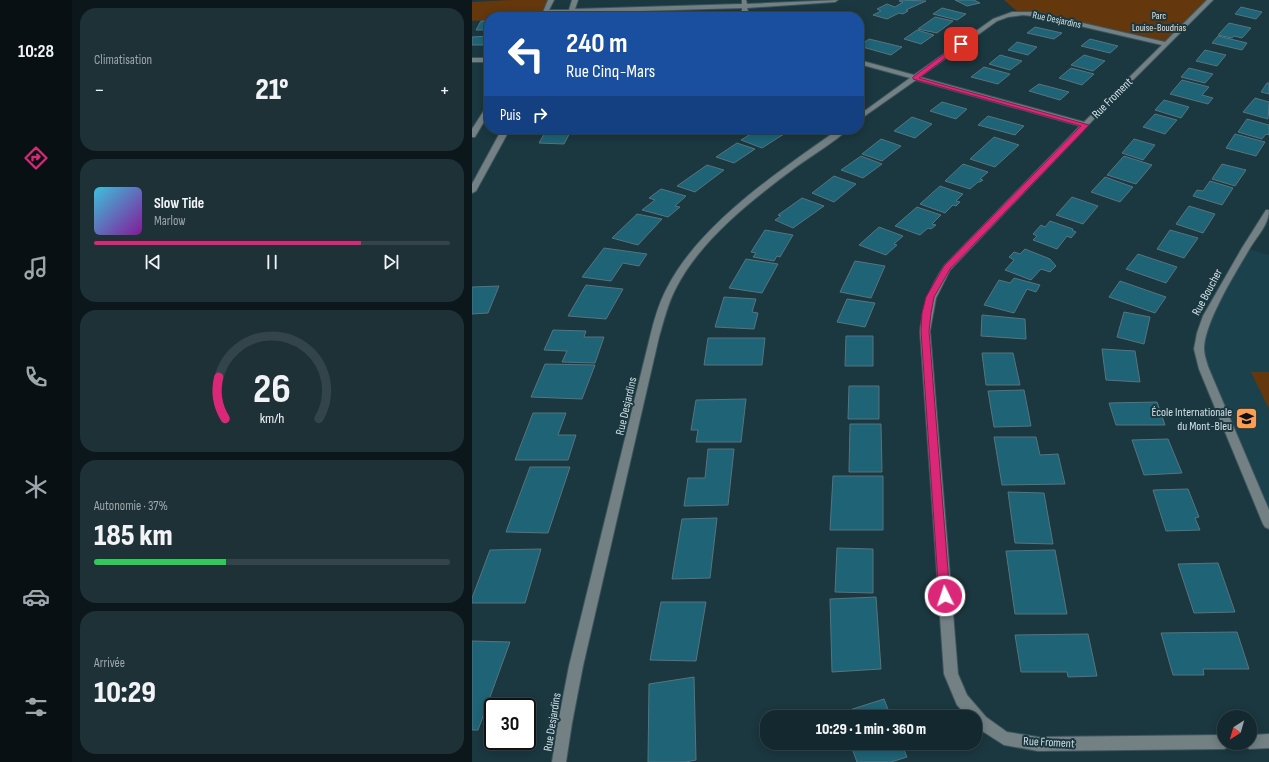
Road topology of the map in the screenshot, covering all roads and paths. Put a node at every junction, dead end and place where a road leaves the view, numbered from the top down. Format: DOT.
graph roads {
  1 [pos="551,0"];
  2 [pos="575,0"];
  3 [pos="835,0"];
  4 [pos="1210,0"];
  5 [pos="744,3"];
  6 [pos="572,11"];
  7 [pos="545,12"];
  8 [pos="563,12"];
  9 [pos="1167,44"];
  10 [pos="472,60"];
  11 [pos="484,60"];
  12 [pos="864,63"];
  13 [pos="915,78"];
  14 [pos="864,114"];
  15 [pos="484,115"];
  16 [pos="1086,125"];
  17 [pos="503,134"];
  18 [pos="837,134"];
  19 [pos="472,135"];
  20 [pos="472,190"];
  21 [pos="1269,212"];
  22 [pos="1269,524"];
  23 [pos="1217,742"];
  24 [pos="1257,742"];
  25 [pos="1269,742"];
  26 [pos="559,762"];
  1 -- 7 [label="street"];
  2 -- 6 [label="street"];
  3 -- 5 [label="street"];
  4 -- 9 [label="street, Rue Froment"];
  5 -- 6 [label="street"];
  6 -- 8 [label="street"];
  9 -- 13 [label="street, Rue Desjardins"];
  9 -- 16 [label="street, Rue Froment"];
  10 -- 11 [label="street"];
  12 -- 13 [label="street"];
  13 -- 14 [label="street, Rue Desjardins"];
  13 -- 16 [label="street"];
  15 -- 19 [label="street"];
  16 -- 23 [label="street, Rue Froment"];
  17 -- 20 [label="street"];
  18 -- 26 [label="street, Rue Desjardins"];
  21 -- 22 [label="street, Rue Boucher"];
  24 -- 25 [label="street"];
}
